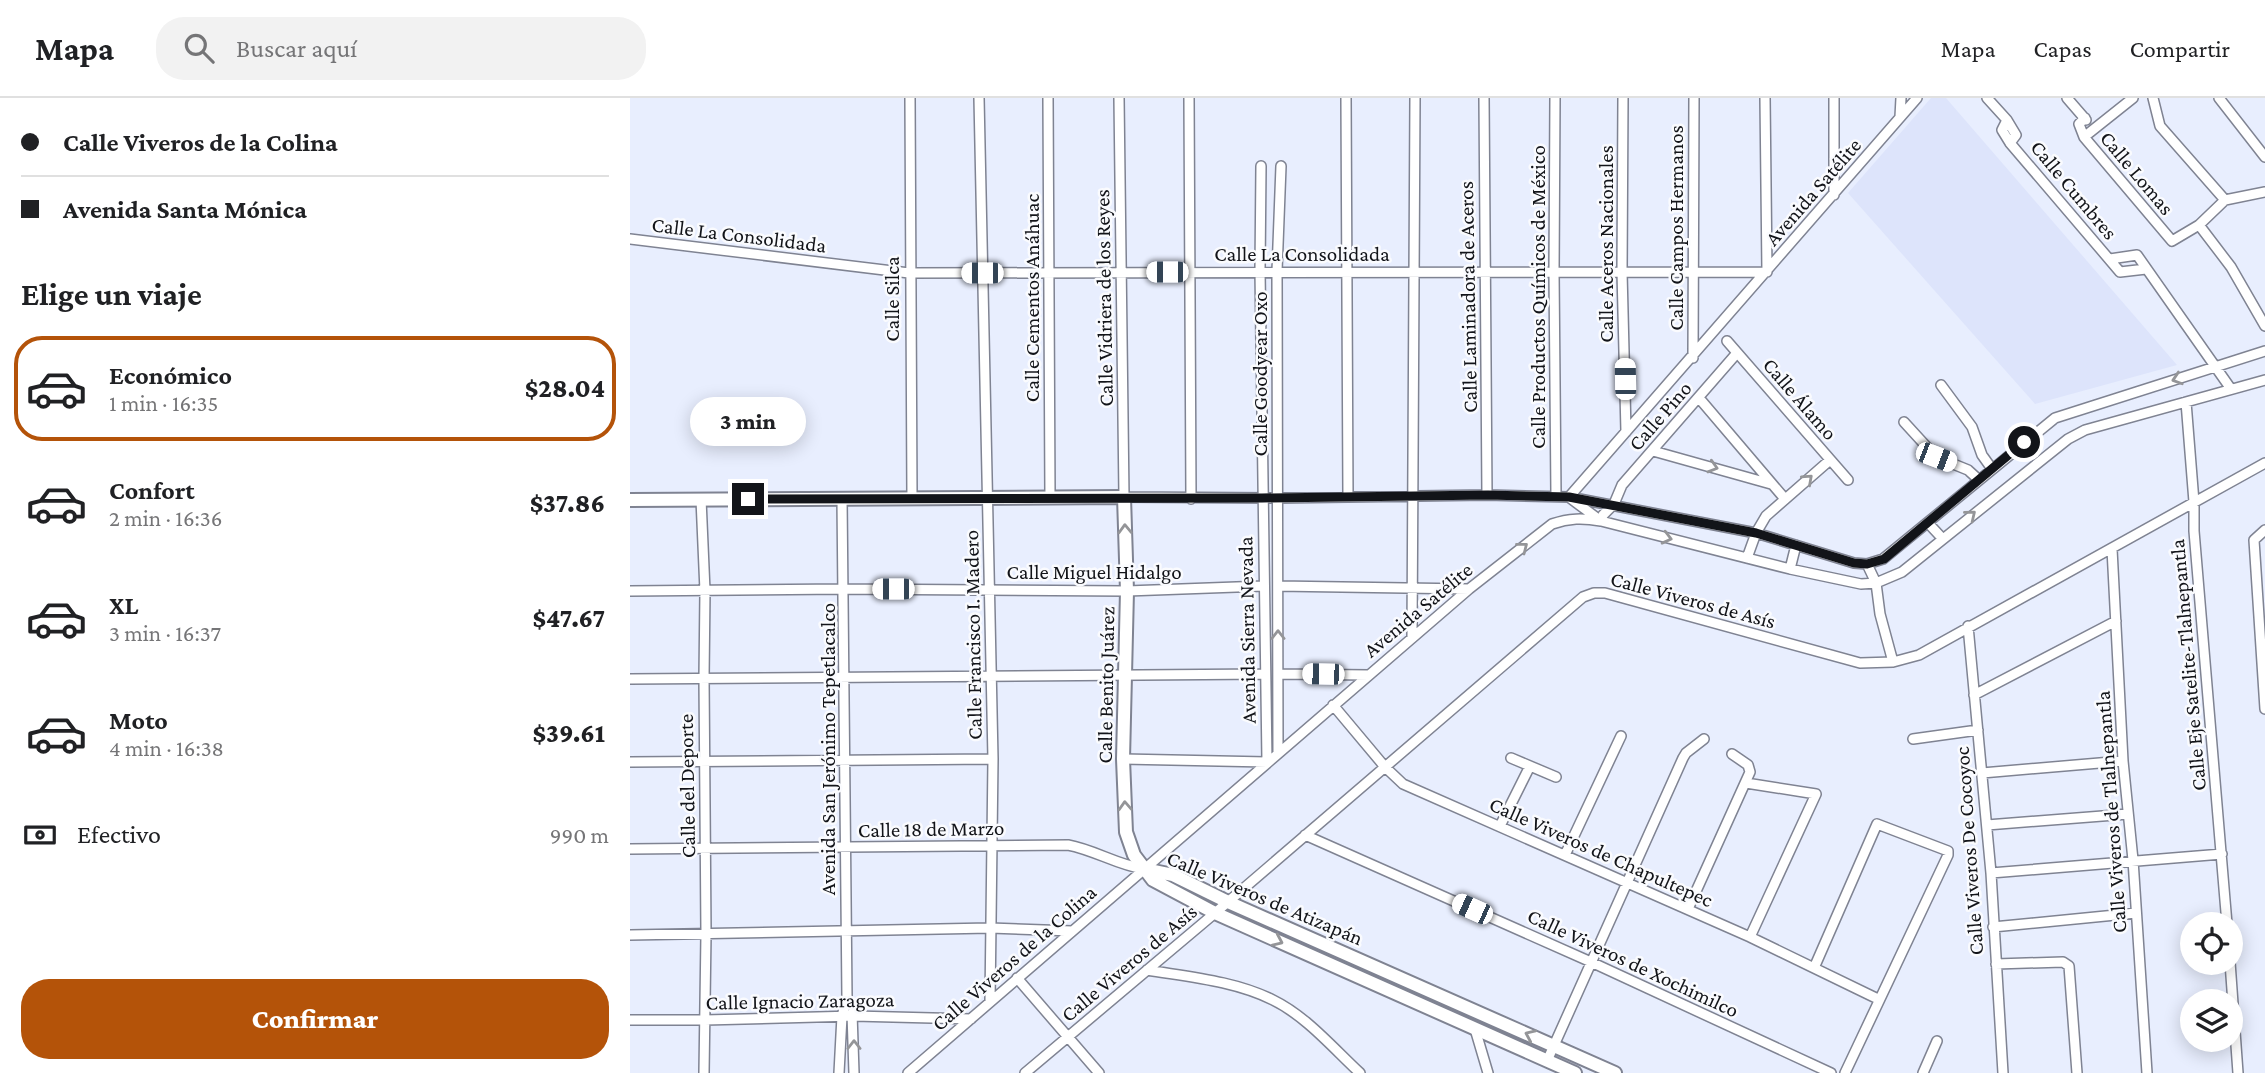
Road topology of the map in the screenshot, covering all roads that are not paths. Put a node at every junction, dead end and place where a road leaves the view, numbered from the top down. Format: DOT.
graph roads {
  1 [pos="910,98"];
  2 [pos="979,98"];
  3 [pos="1048,98"];
  4 [pos="1119,98"];
  5 [pos="1189,98"];
  6 [pos="1346,98"];
  7 [pos="1415,98"];
  8 [pos="1483,98"];
  9 [pos="1555,98"];
  10 [pos="1623,98"];
  11 [pos="1694,98"];
  12 [pos="1765,98"];
  13 [pos="1834,98"];
  14 [pos="1901,98"];
  15 [pos="1917,98"];
  16 [pos="1987,98"];
  17 [pos="2067,98"];
  18 [pos="2133,98"];
  19 [pos="2153,98"];
  20 [pos="2219,98"];
  21 [pos="1900,117"];
  22 [pos="2007,120"];
  23 [pos="2087,134"];
  24 [pos="2013,139"];
  25 [pos="2265,158"];
  26 [pos="1261,166"];
  27 [pos="1281,166"];
  28 [pos="2265,192"];
  29 [pos="1834,195"];
  30 [pos="2225,200"];
  31 [pos="2199,225"];
  32 [pos="630,239"];
  33 [pos="2110,259"];
  34 [pos="2146,269"];
  35 [pos="1260,271"];
  36 [pos="1277,271"];
  37 [pos="1345,271"];
  38 [pos="1415,271"];
  39 [pos="1485,271"];
  40 [pos="1050,272"];
  41 [pos="1120,272"];
  42 [pos="1190,272"];
  43 [pos="1554,272"];
  44 [pos="1622,272"];
  45 [pos="1693,272"];
  46 [pos="1767,272"];
  47 [pos="909,273"];
  48 [pos="982,273"];
  49 [pos="2265,326"];
  50 [pos="1727,341"];
  51 [pos="2265,351"];
  52 [pos="1737,353"];
  53 [pos="1693,358"];
  54 [pos="2216,366"];
  55 [pos="2265,380"];
  56 [pos="1941,385"];
  57 [pos="2231,389"];
  58 [pos="1699,398"];
  59 [pos="2186,402"];
  60 [pos="1904,422"];
  61 [pos="1626,432"];
  62 [pos="1653,451"];
  63 [pos="1830,460"];
  64 [pos="2265,463"];
  65 [pos="1992,469"];
  66 [pos="1847,480"];
  67 [pos="1979,480"];
  68 [pos="1773,484"];
  69 [pos="1488,495"];
  70 [pos="1348,496"];
  71 [pos="1556,496"];
  72 [pos="1124,497"];
  73 [pos="1414,497"];
  74 [pos="1569,497"];
  75 [pos="987,498"];
  76 [pos="1050,498"];
  77 [pos="1262,498"];
  78 [pos="1278,498"];
  79 [pos="701,499"];
  80 [pos="842,499"];
  81 [pos="912,499"];
  82 [pos="1191,499"];
  83 [pos="1785,499"];
  84 [pos="630,500"];
  85 [pos="2194,502"];
  86 [pos="1614,504"];
  87 [pos="1601,521"];
  88 [pos="1928,523"];
  89 [pos="2265,530"];
  90 [pos="1756,533"];
  91 [pos="1942,538"];
  92 [pos="1796,545"];
  93 [pos="2112,549"];
  94 [pos="1747,558"];
  95 [pos="1867,564"];
  96 [pos="1790,569"];
  97 [pos="1876,583"];
  98 [pos="1264,586"];
  99 [pos="1278,586"];
  100 [pos="1413,588"];
  101 [pos="844,589"];
  102 [pos="1469,589"];
  103 [pos="991,590"];
  104 [pos="630,591"];
  105 [pos="705,591"];
  106 [pos="1127,591"];
  107 [pos="2116,621"];
  108 [pos="1968,626"];
  109 [pos="1412,638"];
  110 [pos="1893,663"];
  111 [pos="1265,674"];
  112 [pos="1278,674"];
  113 [pos="1368,675"];
  114 [pos="846,677"];
  115 [pos="992,677"];
  116 [pos="1126,677"];
  117 [pos="704,678"];
  118 [pos="630,680"];
  119 [pos="1974,695"];
  120 [pos="1333,705"];
  121 [pos="2265,709"];
  122 [pos="1978,730"];
  123 [pos="1621,736"];
  124 [pos="1704,739"];
  125 [pos="1913,739"];
  126 [pos="1278,752"];
  127 [pos="1732,754"];
  128 [pos="1511,758"];
  129 [pos="993,759"];
  130 [pos="1123,759"];
  131 [pos="846,761"];
  132 [pos="2123,761"];
  133 [pos="630,762"];
  134 [pos="705,762"];
  135 [pos="1266,762"];
  136 [pos="1530,766"];
  137 [pos="1385,767"];
  138 [pos="1982,773"];
  139 [pos="1556,778"];
  140 [pos="1746,783"];
  141 [pos="2128,814"];
  142 [pos="1987,825"];
  143 [pos="1500,826"];
  144 [pos="1305,835"];
  145 [pos="993,845"];
  146 [pos="847,848"];
  147 [pos="630,849"];
  148 [pos="706,849"];
  149 [pos="2222,854"];
  150 [pos="1565,855"];
  151 [pos="2133,860"];
  152 [pos="1144,869"];
  153 [pos="1991,873"];
  154 [pos="1626,882"];
  155 [pos="1228,902"];
  156 [pos="1688,909"];
  157 [pos="2226,912"];
  158 [pos="1215,913"];
  159 [pos="2136,913"];
  160 [pos="1993,927"];
  161 [pos="990,928"];
  162 [pos="1072,931"];
  163 [pos="846,932"];
  164 [pos="706,934"];
  165 [pos="630,935"];
  166 [pos="1750,937"];
  167 [pos="1591,962"];
  168 [pos="1996,964"];
  169 [pos="1814,968"];
  170 [pos="1147,970"];
  171 [pos="2231,975"];
  172 [pos="1017,978"];
  173 [pos="847,998"];
  174 [pos="1878,999"];
  175 [pos="990,1002"];
  176 [pos="842,1016"];
  177 [pos="854,1016"];
  178 [pos="971,1019"];
  179 [pos="630,1020"];
  180 [pos="705,1020"];
  181 [pos="1475,1029"];
  182 [pos="1067,1038"];
  183 [pos="1937,1041"];
  184 [pos="1553,1046"];
  185 [pos="1547,1061"];
  186 [pos="704,1073"];
  187 [pos="839,1073"];
  188 [pos="854,1073"];
  189 [pos="908,1073"];
  190 [pos="1025,1073"];
  191 [pos="1099,1073"];
  192 [pos="1360,1073"];
  193 [pos="1488,1073"];
  194 [pos="1574,1073"];
  195 [pos="1615,1073"];
  196 [pos="1831,1073"];
  197 [pos="1845,1073"];
  198 [pos="1923,1073"];
  199 [pos="2003,1073"];
  200 [pos="2077,1073"];
  201 [pos="2147,1073"];
  202 [pos="2238,1073"];
  1 -- 47 [label="street, Calle Silca"];
  2 -- 48 [label="street, Calle Francisco I. Madero"];
  3 -- 40 [label="street, Calle Cementos Anáhuac"];
  4 -- 41 [label="street, Calle Vidriera de los Reyes"];
  5 -- 42 [label="street"];
  6 -- 37 [label="street"];
  7 -- 38 [label="street"];
  8 -- 39 [label="street, Calle Laminadora de Aceros"];
  9 -- 43 [label="street, Calle Productos Químicos de México"];
  10 -- 44 [label="street, Calle Aceros Nacionales"];
  11 -- 45 [label="street, Calle Campos Hermanos"];
  12 -- 46 [label="street"];
  13 -- 29 [label="street"];
  14 -- 21 [label="street"];
  15 -- 21 [label="street, Avenida Satélite"];
  16 -- 22 [label="street, Calle Cumbres"];
  17 -- 23 [label="street, Calle Lomas"];
  18 -- 23 [label="street"];
  19 -- 30 [label="street"];
  20 -- 25 [label="street"];
  21 -- 29 [label="street, Avenida Satélite"];
  22 -- 24 [label="street, Calle Cumbres"];
  22 -- 24 [label="street, Calle Cumbres"];
  23 -- 31 [label="street, Calle Lomas"];
  24 -- 33 [label="street, Calle Cumbres"];
  26 -- 35 [label="street, Calle Goodyear Oxo"];
  27 -- 36 [label="street, Calle Goodyear Oxo"];
  28 -- 30 [label="street"];
  29 -- 46 [label="street, Avenida Satélite"];
  30 -- 31 [label="street"];
  31 -- 49 [label="street"];
  32 -- 47 [label="street, Calle La Consolidada"];
  33 -- 34 [label="street, Calle Cumbres"];
  33 -- 34 [label="street, Calle Cumbres"];
  34 -- 54 [label="street, Calle Cumbres"];
  35 -- 36 [label="street, Calle La Consolidada"];
  35 -- 42 [label="street, Calle La Consolidada"];
  35 -- 77 [label="street, Calle Goodyear Oxo"];
  36 -- 37 [label="street, Calle La Consolidada"];
  36 -- 78 [label="street, Calle Goodyear Oxo"];
  37 -- 38 [label="street, Calle La Consolidada"];
  37 -- 70 [label="street"];
  38 -- 39 [label="street, Calle La Consolidada"];
  38 -- 73 [label="street"];
  39 -- 43 [label="street, Calle La Consolidada"];
  39 -- 69 [label="street, Calle Laminadora de Aceros"];
  40 -- 41 [label="street, Calle La Consolidada"];
  40 -- 48 [label="street, Calle La Consolidada"];
  40 -- 76 [label="street, Calle Cementos Anáhuac"];
  41 -- 42 [label="street, Calle La Consolidada"];
  41 -- 72 [label="street, Calle Vidriera de los Reyes"];
  42 -- 82 [label="street"];
  43 -- 44 [label="street, Calle La Consolidada"];
  43 -- 71 [label="street, Calle Productos Químicos de México"];
  44 -- 45 [label="street, Calle La Consolidada"];
  44 -- 61 [label="street, Calle Aceros Nacionales"];
  45 -- 46 [label="street, Calle La Consolidada"];
  45 -- 53 [label="street, Calle Campos Hermanos"];
  46 -- 53 [label="street, Avenida Satélite"];
  47 -- 48 [label="street, Calle La Consolidada"];
  47 -- 81 [label="street, Calle Silca"];
  48 -- 75 [label="street, Calle Francisco I. Madero"];
  50 -- 52 [label="street, Calle Álamo"];
  51 -- 54 [label="street"];
  52 -- 58 [label="street, Calle Pino"];
  52 -- 63 [label="street, Calle Álamo"];
  53 -- 61 [label="street, Avenida Satélite"];
  54 -- 57 [label="street, Calle Cumbres"];
  54 -- 65 [label="street, one-way"];
  55 -- 57 [label="street"];
  56 -- 65 [label="street"];
  57 -- 59 [label="street"];
  58 -- 62 [label="street, Calle Pino"];
  58 -- 68 [label="street"];
  59 -- 85 [label="street, Calle Eje Satelite-Tlalnepantla"];
  91 -- 59 [label="street, one-way"];
  60 -- 67 [label="street"];
  61 -- 74 [label="street, Avenida Satélite"];
  62 -- 68 [label="street, one-way"];
  62 -- 86 [label="street, Calle Pino"];
  63 -- 66 [label="street, Calle Álamo"];
  83 -- 63 [label="street, one-way"];
  64 -- 85 [label="street, Calle Viveros de Asís"];
  65 -- 67 [label="street"];
  67 -- 88 [label="street"];
  68 -- 83 [label="street"];
  69 -- 71 [label="street"];
  69 -- 73 [label="street"];
  70 -- 73 [label="street"];
  70 -- 78 [label="street"];
  71 -- 74 [label="street"];
  72 -- 76 [label="main road"];
  72 -- 82 [label="street"];
  106 -- 72 [label="main road, Calle Benito Juárez, one-way"];
  73 -- 100 [label="street"];
  74 -- 86 [label="street"];
  74 -- 87 [label="street"];
  75 -- 76 [label="main road"];
  75 -- 81 [label="main road"];
  75 -- 103 [label="street, Calle Francisco I. Madero"];
  77 -- 78 [label="street"];
  77 -- 82 [label="street"];
  77 -- 98 [label="street, Avenida Sierra Nevada"];
  78 -- 99 [label="street, Avenida Sierra Nevada"];
  79 -- 80 [label="main road"];
  79 -- 84 [label="main road"];
  79 -- 105 [label="street, Calle del Deporte"];
  80 -- 81 [label="main road"];
  80 -- 101 [label="street, Avenida San Jerónimo Tepetlacalco"];
  83 -- 90 [label="street"];
  85 -- 93 [label="street, Calle Viveros de Asís"];
  85 -- 149 [label="street, Calle Eje Satelite-Tlalnepantla"];
  86 -- 87 [label="street, Calle Pino"];
  86 -- 90 [label="street"];
  87 -- 94 [label="street, one-way"];
  102 -- 87 [label="street, Avenida Satélite, one-way"];
  88 -- 91 [label="street"];
  88 -- 95 [label="street"];
  89 -- 121 [label="street"];
  90 -- 92 [label="street"];
  90 -- 94 [label="street"];
  91 -- 97 [label="street"];
  92 -- 95 [label="street"];
  92 -- 96 [label="street"];
  93 -- 107 [label="street, Calle Viveros de Tlalnepantla"];
  93 -- 108 [label="street, Calle Viveros de Asís"];
  94 -- 96 [label="street"];
  95 -- 97 [label="street"];
  96 -- 97 [label="street"];
  97 -- 110 [label="street"];
  98 -- 106 [label="street, Calle Miguel Hidalgo"];
  98 -- 111 [label="street, Avenida Sierra Nevada"];
  99 -- 100 [label="street"];
  112 -- 99 [label="street, Avenida Sierra Nevada, one-way"];
  100 -- 102 [label="street"];
  100 -- 109 [label="street"];
  101 -- 103 [label="street, Calle Miguel Hidalgo"];
  101 -- 105 [label="street, Calle Miguel Hidalgo"];
  101 -- 114 [label="street, Avenida San Jerónimo Tepetlacalco"];
  102 -- 109 [label="street, Avenida Satélite"];
  103 -- 106 [label="street, Calle Miguel Hidalgo"];
  103 -- 115 [label="street, Calle Francisco I. Madero"];
  104 -- 105 [label="street, Calle Miguel Hidalgo"];
  105 -- 117 [label="street, Calle del Deporte"];
  106 -- 116 [label="main road, Calle Benito Juárez"];
  107 -- 119 [label="street"];
  107 -- 132 [label="street, Calle Viveros de Tlalnepantla"];
  108 -- 110 [label="street, Calle Viveros de Asís"];
  108 -- 119 [label="street, Calle Viveros De Cocoyoc"];
  109 -- 113 [label="street, Avenida Satélite"];
  110 -- 137 [label="street, Calle Viveros de Asís"];
  111 -- 116 [label="street"];
  111 -- 135 [label="street, Avenida Sierra Nevada"];
  112 -- 113 [label="street"];
  112 -- 126 [label="street, Avenida Sierra Nevada"];
  113 -- 120 [label="street, Avenida Satélite"];
  114 -- 115 [label="street"];
  114 -- 117 [label="street"];
  114 -- 131 [label="street, Avenida San Jerónimo Tepetlacalco"];
  115 -- 116 [label="street"];
  115 -- 129 [label="street, Calle Francisco I. Madero"];
  116 -- 130 [label="main road, Calle Benito Juárez"];
  117 -- 118 [label="street"];
  117 -- 134 [label="street, Calle del Deporte"];
  119 -- 122 [label="street, Calle Viveros De Cocoyoc"];
  120 -- 126 [label="street, Avenida Satélite"];
  120 -- 137 [label="street, Calle Viveros de Chapultepec"];
  122 -- 125 [label="street"];
  122 -- 138 [label="street, Calle Viveros De Cocoyoc"];
  123 -- 150 [label="street"];
  124 -- 154 [label="street"];
  126 -- 135 [label="street, Avenida Satélite"];
  127 -- 140 [label="street"];
  128 -- 136 [label="street"];
  129 -- 131 [label="street"];
  129 -- 145 [label="street, Calle Francisco I. Madero"];
  130 -- 135 [label="street"];
  152 -- 130 [label="main road, Calle Benito Juárez, one-way"];
  131 -- 134 [label="street"];
  131 -- 146 [label="street, Avenida San Jerónimo Tepetlacalco"];
  132 -- 138 [label="street"];
  132 -- 141 [label="street, Calle Viveros de Tlalnepantla"];
  133 -- 134 [label="street"];
  134 -- 148 [label="street, Calle del Deporte"];
  135 -- 152 [label="street, Avenida Satélite"];
  136 -- 139 [label="street"];
  136 -- 143 [label="street"];
  137 -- 143 [label="street, Calle Viveros de Chapultepec"];
  137 -- 144 [label="street, Calle Viveros de Asís"];
  138 -- 142 [label="street, Calle Viveros De Cocoyoc"];
  140 -- 156 [label="street"];
  140 -- 166 [label="street"];
  141 -- 142 [label="street"];
  141 -- 151 [label="street, Calle Viveros de Tlalnepantla"];
  142 -- 153 [label="street, Calle Viveros De Cocoyoc"];
  143 -- 150 [label="street, Calle Viveros de Chapultepec"];
  144 -- 155 [label="street, Calle Viveros de Asís"];
  144 -- 167 [label="street, Calle Viveros de Xochimilco"];
  145 -- 146 [label="street, Calle 18 de Marzo"];
  145 -- 152 [label="street, Calle 18 de Marzo"];
  145 -- 161 [label="street, Calle Francisco I. Madero"];
  146 -- 148 [label="street, Calle 18 de Marzo"];
  146 -- 163 [label="street, Avenida San Jerónimo Tepetlacalco"];
  147 -- 148 [label="street, Calle 18 de Marzo"];
  148 -- 164 [label="street, Calle del Deporte"];
  149 -- 151 [label="street"];
  149 -- 157 [label="street, Calle Eje Satelite-Tlalnepantla"];
  150 -- 154 [label="street, Calle Viveros de Chapultepec"];
  151 -- 153 [label="street"];
  151 -- 159 [label="street, Calle Viveros de Tlalnepantla"];
  152 -- 155 [label="main road, Calle Viveros de Atizapán"];
  152 -- 158 [label="main road, Calle Viveros de Atizapán"];
  152 -- 162 [label="street, Calle Viveros de la Colina"];
  153 -- 160 [label="street, Calle Viveros De Cocoyoc"];
  154 -- 156 [label="street, Calle Viveros de Chapultepec"];
  154 -- 167 [label="street"];
  155 -- 158 [label="street, Calle Viveros de Asís"];
  184 -- 155 [label="main road, Calle Viveros de Atizapán, one-way"];
  156 -- 166 [label="street, Calle Viveros de Chapultepec"];
  158 -- 170 [label="street, Calle Viveros de Asís"];
  158 -- 181 [label="main road, Calle Viveros de Atizapán, one-way"];
  159 -- 160 [label="street"];
  159 -- 201 [label="street, Calle Viveros de Tlalnepantla"];
  160 -- 168 [label="street, Calle Viveros De Cocoyoc"];
  161 -- 162 [label="street"];
  161 -- 163 [label="street"];
  161 -- 175 [label="street, Calle Francisco I. Madero"];
  162 -- 172 [label="street, Calle Viveros de la Colina"];
  163 -- 164 [label="street"];
  163 -- 173 [label="street, Avenida San Jerónimo Tepetlacalco"];
  164 -- 165 [label="street"];
  164 -- 180 [label="street, Calle del Deporte"];
  166 -- 169 [label="street, Calle Viveros de Chapultepec"];
  167 -- 184 [label="street"];
  167 -- 196 [label="street, Calle Viveros de Xochimilco"];
  168 -- 199 [label="street, Calle Viveros De Cocoyoc"];
  168 -- 200 [label="street"];
  169 -- 174 [label="street, Calle Viveros de Chapultepec"];
  169 -- 174 [label="street"];
  170 -- 182 [label="street, Calle Viveros de Asís"];
  170 -- 192 [label="street"];
  171 -- 202 [label="street"];
  172 -- 175 [label="street, Calle Viveros de la Colina"];
  172 -- 182 [label="street"];
  173 -- 176 [label="street, Avenida San Jerónimo Tepetlacalco"];
  173 -- 177 [label="street, Avenida San Jerónimo Tepetlacalco"];
  174 -- 197 [label="street"];
  175 -- 178 [label="street, Calle Viveros de la Colina"];
  176 -- 177 [label="street, Calle Ignacio Zaragoza"];
  176 -- 180 [label="street, Calle Ignacio Zaragoza"];
  176 -- 187 [label="street, Avenida San Jerónimo Tepetlacalco"];
  177 -- 178 [label="street, Calle Ignacio Zaragoza"];
  188 -- 177 [label="street, Avenida San Jerónimo Tepetlacalco, one-way"];
  178 -- 189 [label="street, Calle Viveros de la Colina"];
  179 -- 180 [label="street, Calle Ignacio Zaragoza"];
  180 -- 186 [label="street, Calle del Deporte"];
  181 -- 185 [label="main road, Calle Viveros de Atizapán"];
  181 -- 193 [label="street"];
  182 -- 190 [label="street, Calle Viveros de Asís"];
  182 -- 191 [label="street"];
  183 -- 198 [label="street"];
  184 -- 185 [label="street"];
  184 -- 195 [label="main road, Calle Viveros de Atizapán"];
  185 -- 194 [label="main road, Calle Viveros de Atizapán"];
}
